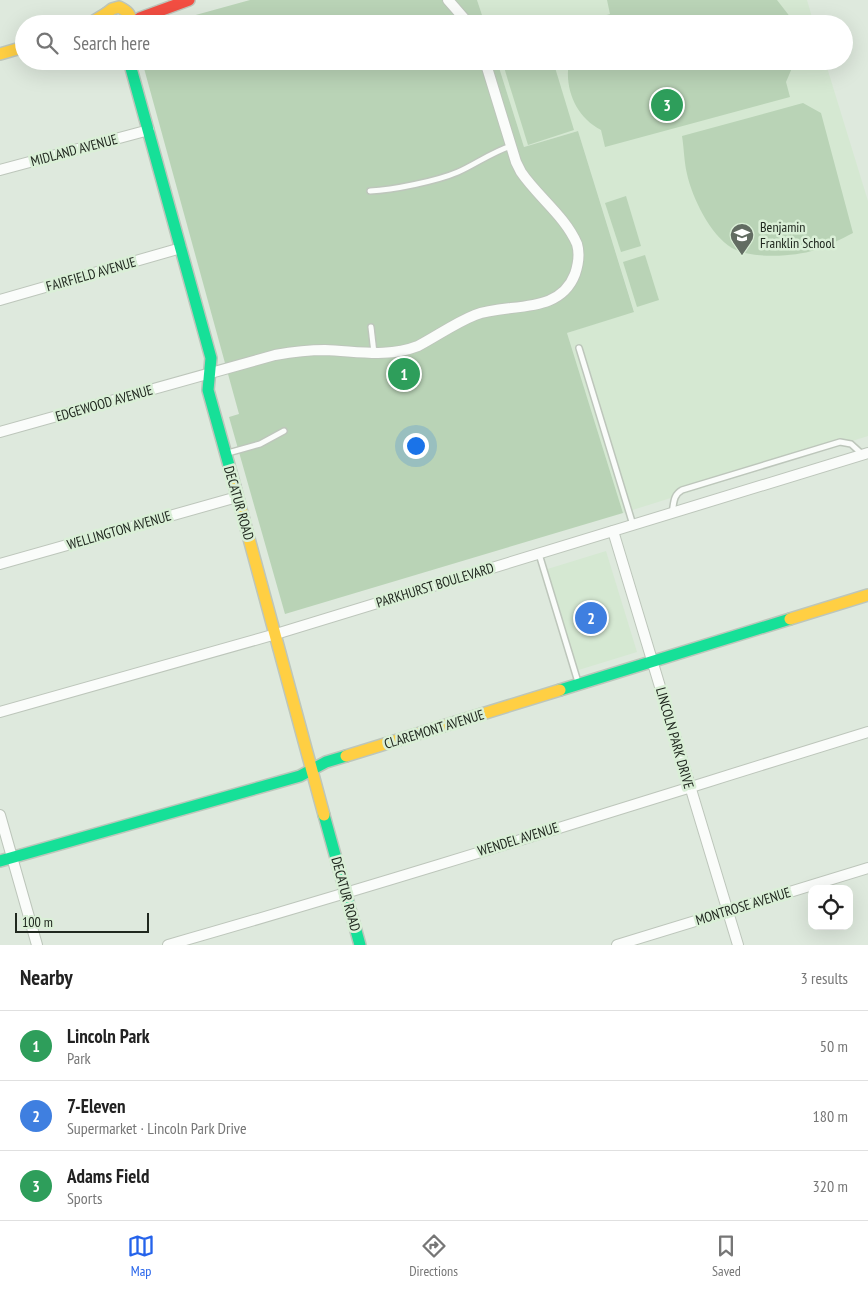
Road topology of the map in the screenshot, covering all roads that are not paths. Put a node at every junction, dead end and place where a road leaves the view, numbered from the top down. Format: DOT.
graph roads {
  1 [pos="164,0"];
  2 [pos="189,0"];
  3 [pos="448,0"];
  4 [pos="122,6"];
  5 [pos="108,12"];
  6 [pos="148,15"];
  7 [pos="461,15"];
  8 [pos="15,50"];
  9 [pos="0,54"];
  10 [pos="132,70"];
  11 [pos="488,70"];
  12 [pos="149,130"];
  13 [pos="511,146"];
  14 [pos="0,170"];
  15 [pos="370,191"];
  16 [pos="181,248"];
  17 [pos="0,300"];
  18 [pos="371,327"];
  19 [pos="579,348"];
  20 [pos="374,353"];
  21 [pos="208,374"];
  22 [pos="284,431"];
  23 [pos="0,432"];
  24 [pos="865,453"];
  25 [pos="225,454"];
  26 [pos="238,497"];
  27 [pos="672,513"];
  28 [pos="633,525"];
  29 [pos="612,531"];
  30 [pos="539,554"];
  31 [pos="0,564"];
  32 [pos="868,595"];
  33 [pos="276,634"];
  34 [pos="653,661"];
  35 [pos="579,684"];
  36 [pos="0,712"];
  37 [pos="868,732"];
  38 [pos="313,769"];
  39 [pos="689,787"];
  40 [pos="0,815"];
  41 [pos="12,858"];
  42 [pos="0,862"];
  43 [pos="868,868"];
  44 [pos="346,894"];
  45 [pos="727,911"];
  46 [pos="37,945"];
  47 [pos="168,945"];
  48 [pos="360,945"];
  49 [pos="617,945"];
  50 [pos="738,945"];
  1 -- 4 [label="street"];
  2 -- 6 [label="street"];
  3 -- 7 [label="street"];
  4 -- 5 [label="street"];
  8 -- 9 [label="street"];
  10 -- 12 [label="street, DECATUR ROAD"];
  11 -- 13 [label="street, EDGEWOOD AVENUE"];
  12 -- 14 [label="street, MIDLAND AVENUE"];
  12 -- 16 [label="street, DECATUR ROAD"];
  13 -- 15 [label="lane"];
  13 -- 20 [label="street, EDGEWOOD AVENUE"];
  16 -- 17 [label="street, FAIRFIELD AVENUE"];
  16 -- 21 [label="street, DECATUR ROAD"];
  18 -- 20 [label="lane"];
  19 -- 28 [label="lane"];
  20 -- 21 [label="street, EDGEWOOD AVENUE"];
  21 -- 23 [label="street, EDGEWOOD AVENUE"];
  21 -- 25 [label="street, DECATUR ROAD"];
  22 -- 25 [label="lane"];
  24 -- 27 [label="street, PARKHURST BOULEVARD"];
  24 -- 27 [label="lane"];
  25 -- 26 [label="street, DECATUR ROAD"];
  26 -- 31 [label="street, WELLINGTON AVENUE"];
  26 -- 33 [label="street, DECATUR ROAD"];
  27 -- 28 [label="street, PARKHURST BOULEVARD"];
  28 -- 29 [label="street, PARKHURST BOULEVARD"];
  29 -- 30 [label="street, PARKHURST BOULEVARD"];
  29 -- 34 [label="street, LINCOLN PARK DRIVE"];
  30 -- 33 [label="street, PARKHURST BOULEVARD"];
  30 -- 35 [label="lane"];
  32 -- 34 [label="street, CLAREMONT AVENUE"];
  33 -- 36 [label="street, PARKHURST BOULEVARD"];
  33 -- 38 [label="street, DECATUR ROAD"];
  34 -- 35 [label="street, CLAREMONT AVENUE"];
  34 -- 39 [label="street, LINCOLN PARK DRIVE"];
  35 -- 38 [label="street, CLAREMONT AVENUE"];
  37 -- 39 [label="street, WENDEL AVENUE"];
  38 -- 41 [label="street, CLAREMONT AVENUE"];
  38 -- 44 [label="street, DECATUR ROAD"];
  39 -- 44 [label="street, WENDEL AVENUE"];
  39 -- 45 [label="street, LINCOLN PARK DRIVE"];
  40 -- 41 [label="street"];
  41 -- 42 [label="street, CLAREMONT AVENUE"];
  41 -- 46 [label="street"];
  43 -- 45 [label="street, MONTROSE AVENUE"];
  44 -- 47 [label="street, WENDEL AVENUE"];
  44 -- 48 [label="street, DECATUR ROAD"];
  45 -- 49 [label="street, MONTROSE AVENUE"];
  45 -- 50 [label="street, LINCOLN PARK DRIVE"];
}
